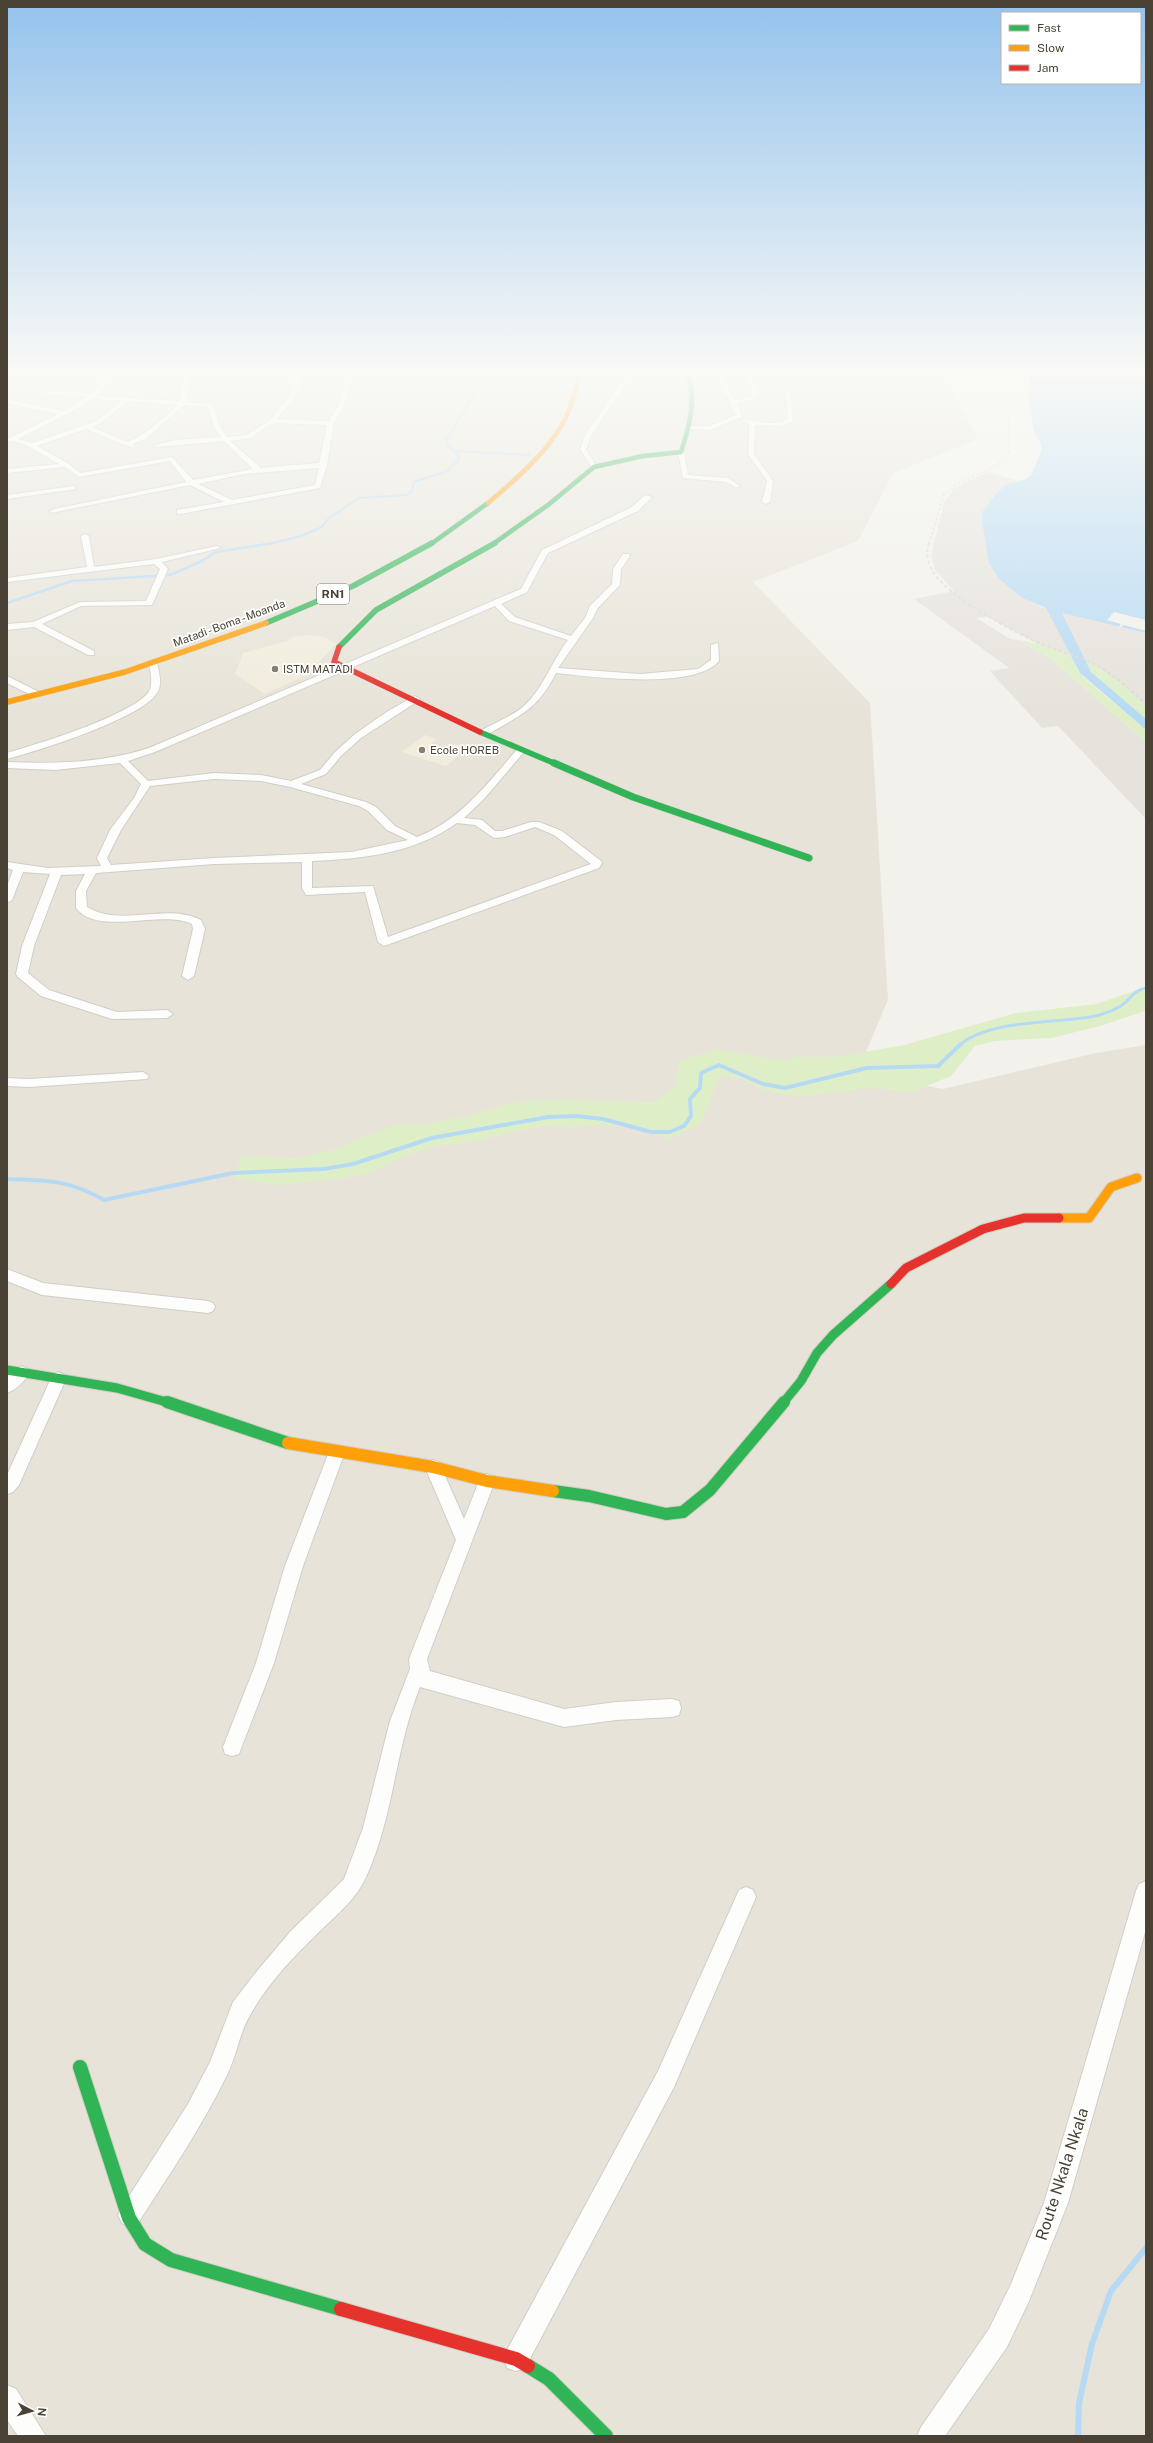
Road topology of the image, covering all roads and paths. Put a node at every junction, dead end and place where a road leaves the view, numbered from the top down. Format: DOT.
graph roads {
  1 [pos="75,485"];
  2 [pos="175,485"];
  3 [pos="195,485"];
  4 [pos="318,485"];
  5 [pos="509,485"];
  6 [pos="574,485"];
  7 [pos="769,485"];
  8 [pos="7,497"];
  9 [pos="78,497"];
  10 [pos="648,497"];
  11 [pos="230,502"];
  12 [pos="766,502"];
  13 [pos="54,511"];
  14 [pos="180,512"];
  15 [pos="85,536"];
  16 [pos="217,548"];
  17 [pos="626,556"];
  18 [pos="156,561"];
  19 [pos="91,569"];
  20 [pos="7,580"];
  21 [pos="496,603"];
  22 [pos="35,624"];
  23 [pos="7,627"];
  24 [pos="572,639"];
  25 [pos="715,646"];
  26 [pos="91,653"];
  27 [pos="153,663"];
  28 [pos="343,668"];
  29 [pos="555,670"];
  30 [pos="7,679"];
  31 [pos="36,694"];
  32 [pos="415,699"];
  33 [pos="7,702"];
  34 [pos="483,733"];
  35 [pos="521,750"];
  36 [pos="7,756"];
  37 [pos="122,760"];
  38 [pos="7,765"];
  39 [pos="146,784"];
  40 [pos="292,784"];
  41 [pos="456,820"];
  42 [pos="418,841"];
  43 [pos="307,858"];
  44 [pos="809,858"];
  45 [pos="7,865"];
  46 [pos="19,868"];
  47 [pos="108,869"];
  48 [pos="92,870"];
  49 [pos="56,873"];
  50 [pos="7,900"];
  51 [pos="188,976"];
  52 [pos="166,1014"];
  53 [pos="143,1076"];
  54 [pos="7,1082"];
  55 [pos="1137,1178"];
  56 [pos="7,1275"];
  57 [pos="208,1307"];
  58 [pos="14,1372"];
  59 [pos="58,1379"];
  60 [pos="7,1386"];
  61 [pos="337,1452"];
  62 [pos="433,1467"];
  63 [pos="487,1482"];
  64 [pos="7,1487"];
  65 [pos="464,1539"];
  66 [pos="418,1672"];
  67 [pos="672,1708"];
  68 [pos="232,1747"];
  69 [pos="1146,1891"];
  70 [pos="746,1898"];
  71 [pos="80,2067"];
  72 [pos="129,2218"];
  73 [pos="516,2358"];
  74 [pos="7,2398"];
  75 [pos="34,2436"];
  76 [pos="606,2436"];
  77 [pos="930,2436"];
  1 -- 9 [label="street"];
  2 -- 9 [label="street"];
  3 -- 11 [label="street"];
  4 -- 11 [label="street"];
  5 -- 27 [label="main road, Matadi - Boma - Moanda / RN1"];
  6 -- 28 [label="main road"];
  7 -- 12 [label="street"];
  8 -- 9 [label="street"];
  9 -- 13 [label="street"];
  10 -- 21 [label="street"];
  11 -- 14 [label="street"];
  15 -- 19 [label="street"];
  16 -- 18 [label="street"];
  17 -- 24 [label="street"];
  18 -- 19 [label="street"];
  18 -- 22 [label="street"];
  19 -- 20 [label="street"];
  21 -- 24 [label="street"];
  21 -- 28 [label="street"];
  22 -- 23 [label="street"];
  22 -- 26 [label="street"];
  24 -- 29 [label="street"];
  25 -- 29 [label="street"];
  27 -- 31 [label="main road, Matadi - Boma - Moanda / RN1"];
  27 -- 36 [label="street"];
  28 -- 32 [label="main road"];
  28 -- 37 [label="street"];
  29 -- 34 [label="street"];
  30 -- 31 [label="street"];
  31 -- 33 [label="main road, Matadi - Boma - Moanda / RN1"];
  32 -- 34 [label="main road"];
  32 -- 40 [label="street"];
  34 -- 35 [label="main road"];
  35 -- 41 [label="street"];
  35 -- 44 [label="main road"];
  37 -- 38 [label="street"];
  37 -- 39 [label="street"];
  39 -- 40 [label="street"];
  39 -- 47 [label="street"];
  40 -- 42 [label="street"];
  41 -- 42 [label="street"];
  41 -- 43 [label="street"];
  42 -- 43 [label="street"];
  43 -- 47 [label="street"];
  45 -- 46 [label="street"];
  46 -- 49 [label="street"];
  46 -- 50 [label="street"];
  47 -- 48 [label="street"];
  48 -- 49 [label="street"];
  48 -- 51 [label="street"];
  49 -- 52 [label="street"];
  53 -- 54 [label="street"];
  55 -- 63 [label="main road"];
  56 -- 57 [label="street"];
  58 -- 59 [label="main road"];
  58 -- 60 [label="street"];
  59 -- 61 [label="main road"];
  59 -- 64 [label="street"];
  61 -- 62 [label="main road"];
  61 -- 68 [label="street"];
  62 -- 63 [label="main road"];
  62 -- 65 [label="street"];
  63 -- 65 [label="street"];
  65 -- 66 [label="street"];
  66 -- 67 [label="street"];
  66 -- 72 [label="street"];
  69 -- 77 [label="street, Route Nkala Nkala"];
  70 -- 73 [label="street"];
  71 -- 72 [label="main road"];
  72 -- 73 [label="main road"];
  73 -- 76 [label="main road"];
  74 -- 75 [label="street"];
}
